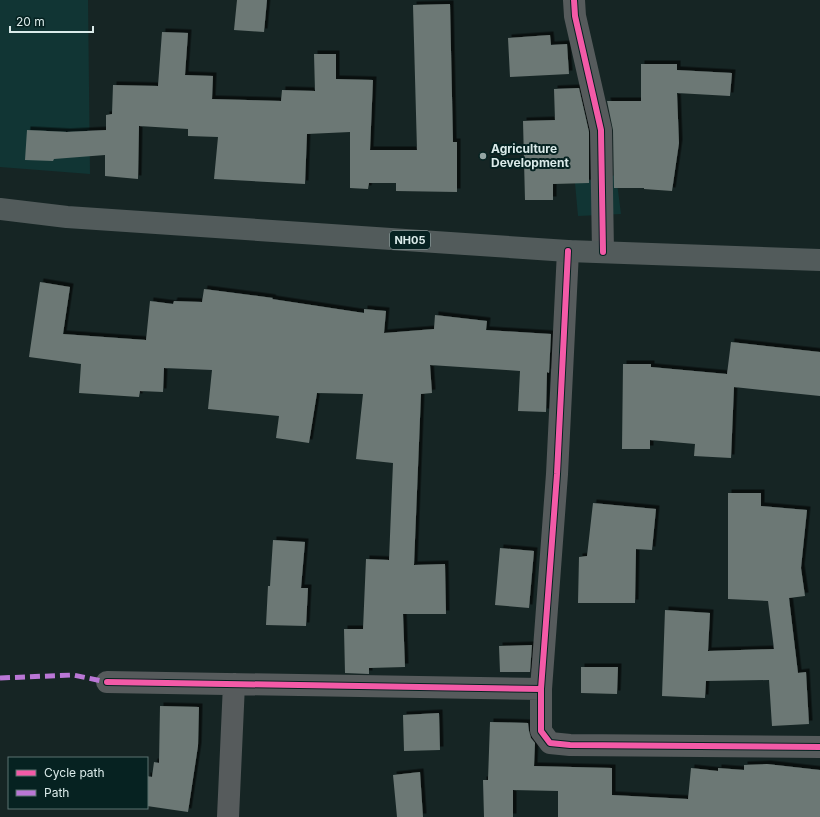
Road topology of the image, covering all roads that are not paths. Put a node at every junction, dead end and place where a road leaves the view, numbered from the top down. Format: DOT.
graph roads {
  1 [pos="574,0"];
  2 [pos="0,209"];
  3 [pos="568,251"];
  4 [pos="603,252"];
  5 [pos="820,260"];
  6 [pos="107,682"];
  7 [pos="234,684"];
  8 [pos="541,689"];
  9 [pos="820,747"];
  10 [pos="228,817"];
  1 -- 4 [label="street"];
  2 -- 3 [label="main road, NH05"];
  3 -- 4 [label="main road, NH05"];
  3 -- 8 [label="street"];
  4 -- 5 [label="main road, NH05"];
  6 -- 7 [label="street"];
  7 -- 8 [label="street"];
  7 -- 10 [label="street"];
  8 -- 9 [label="street"];
}
